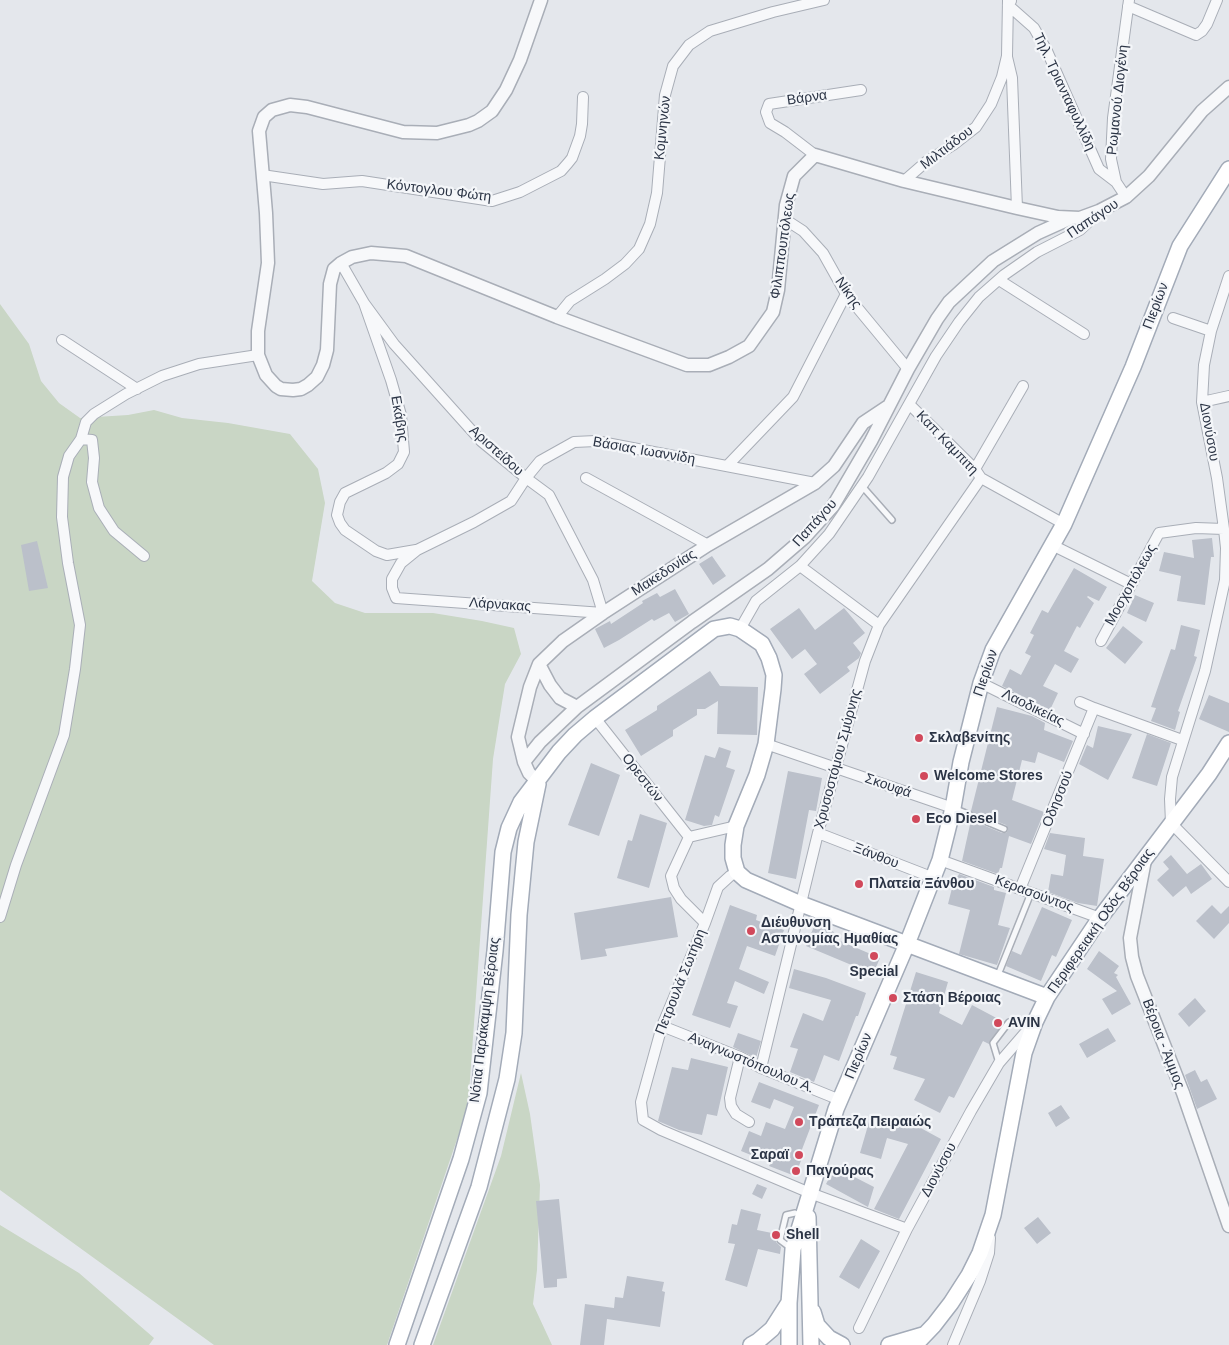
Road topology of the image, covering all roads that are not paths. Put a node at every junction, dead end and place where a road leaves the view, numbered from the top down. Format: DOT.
graph roads {
  1 [pos="541,0"];
  2 [pos="824,0"];
  3 [pos="1217,0"];
  4 [pos="1009,2"];
  5 [pos="1129,3"];
  6 [pos="1006,56"];
  7 [pos="1229,86"];
  8 [pos="861,90"];
  9 [pos="583,97"];
  10 [pos="815,156"];
  11 [pos="1229,169"];
  12 [pos="262,175"];
  13 [pos="904,181"];
  14 [pos="1116,182"];
  15 [pos="1126,197"];
  16 [pos="1017,208"];
  17 [pos="1099,211"];
  18 [pos="1070,219"];
  19 [pos="786,220"];
  20 [pos="341,263"];
  21 [pos="1229,276"];
  22 [pos="999,280"];
  23 [pos="846,294"];
  24 [pos="364,303"];
  25 [pos="557,317"];
  26 [pos="1173,318"];
  27 [pos="1211,332"];
  28 [pos="1084,334"];
  29 [pos="62,340"];
  30 [pos="258,355"];
  31 [pos="908,369"];
  32 [pos="1023,386"];
  33 [pos="137,389"];
  34 [pos="1229,396"];
  35 [pos="1202,402"];
  36 [pos="909,404"];
  37 [pos="887,407"];
  38 [pos="81,438"];
  39 [pos="727,466"];
  40 [pos="978,473"];
  41 [pos="526,478"];
  42 [pos="586,478"];
  43 [pos="814,483"];
  44 [pos="862,486"];
  45 [pos="892,520"];
  46 [pos="1064,524"];
  47 [pos="1224,529"];
  48 [pos="708,544"];
  49 [pos="1052,545"];
  50 [pos="417,550"];
  51 [pos="144,556"];
  52 [pos="800,566"];
  53 [pos="1227,580"];
  54 [pos="1130,584"];
  55 [pos="396,598"];
  56 [pos="603,613"];
  57 [pos="879,625"];
  58 [pos="740,629"];
  59 [pos="1101,641"];
  60 [pos="539,664"];
  61 [pos="981,683"];
  62 [pos="1080,702"];
  63 [pos="577,707"];
  64 [pos="1094,708"];
  65 [pos="595,718"];
  66 [pos="1084,734"];
  67 [pos="1182,740"];
  68 [pos="1229,743"];
  69 [pos="766,744"];
  70 [pos="524,762"];
  71 [pos="835,768"];
  72 [pos="538,782"];
  73 [pos="953,808"];
  74 [pos="1171,823"];
  75 [pos="736,826"];
  76 [pos="1004,829"];
  77 [pos="818,833"];
  78 [pos="689,837"];
  79 [pos="1146,857"];
  80 [pos="940,860"];
  81 [pos="737,872"];
  82 [pos="934,878"];
  83 [pos="1229,882"];
  84 [pos="1020,889"];
  85 [pos="1031,892"];
  86 [pos="801,904"];
  87 [pos="0,917"];
  88 [pos="1100,918"];
  89 [pos="705,923"];
  90 [pos="907,944"];
  91 [pos="997,978"];
  92 [pos="1047,998"];
  93 [pos="1033,1024"];
  94 [pos="662,1026"];
  95 [pos="740,1057"];
  96 [pos="999,1063"];
  97 [pos="761,1068"];
  98 [pos="840,1100"];
  99 [pos="749,1122"];
  100 [pos="809,1198"];
  101 [pos="795,1213"];
  102 [pos="993,1215"];
  103 [pos="1229,1226"];
  104 [pos="907,1229"];
  105 [pos="788,1246"];
  106 [pos="789,1303"];
  107 [pos="811,1306"];
  108 [pos="859,1328"];
  109 [pos="920,1340"];
  110 [pos="396,1345"];
  111 [pos="422,1345"];
  112 [pos="751,1345"];
  113 [pos="789,1345"];
  114 [pos="811,1345"];
  115 [pos="842,1345"];
  116 [pos="889,1345"];
  117 [pos="953,1345"];
  1 -- 12 [label="street"];
  2 -- 25 [label="street, Κομνηνών"];
  3 -- 5 [label="street"];
  4 -- 6 [label="street, Μιλτιάδου"];
  4 -- 14 [label="street, Τηλ. Τριανταφυλλίδη"];
  5 -- 14 [label="street, Ρωμανού Διογένη"];
  6 -- 13 [label="street, Μιλτιάδου"];
  6 -- 16 [label="street, Μιλτιάδου"];
  7 -- 15 [label="street, Παπάγου"];
  8 -- 10 [label="street, Βάρνα"];
  9 -- 12 [label="street, Κόντογλου Φώτη"];
  10 -- 13 [label="street"];
  10 -- 19 [label="street, Φιλιππουπόλεως"];
  11 -- 46 [label="main road, Πιερίων"];
  12 -- 30 [label="street"];
  13 -- 16 [label="street"];
  14 -- 15 [label="street, Ρωμανού Διογένη"];
  15 -- 17 [label="street, Παπάγου"];
  16 -- 18 [label="street"];
  17 -- 18 [label="street"];
  17 -- 22 [label="street, Παπάγου"];
  18 -- 31 [label="street, Παπάγου"];
  19 -- 23 [label="street, Νίκης"];
  19 -- 25 [label="street, Φιλιππουπόλεως"];
  20 -- 24 [label="street, Εκάβης"];
  20 -- 25 [label="street, Φιλιππουπόλεως"];
  20 -- 30 [label="street"];
  21 -- 27 [label="street, Διονύσου"];
  22 -- 28 [label="street"];
  22 -- 36 [label="street, Παπάγου"];
  23 -- 31 [label="street, Νίκης"];
  23 -- 39 [label="street"];
  24 -- 41 [label="street, Αριστείδου"];
  24 -- 50 [label="street, Εκάβης"];
  26 -- 27 [label="street"];
  27 -- 35 [label="street, Διονύσου"];
  29 -- 33 [label="street"];
  30 -- 33 [label="street"];
  31 -- 37 [label="street, Παπάγου"];
  32 -- 40 [label="street, Χρυσοστόμου Σμύρνης"];
  33 -- 38 [label="street"];
  34 -- 35 [label="street"];
  35 -- 47 [label="street, Διονύσου"];
  36 -- 40 [label="street, Καπ Καμπιτη"];
  36 -- 44 [label="street, Παπάγου"];
  37 -- 43 [label="street, Μακεδονίας"];
  37 -- 63 [label="street, Παπάγου"];
  38 -- 51 [label="street"];
  38 -- 87 [label="street"];
  39 -- 41 [label="street, Βάσιας Ιωαννίδη"];
  39 -- 43 [label="street, Βάσιας Ιωαννίδη"];
  40 -- 46 [label="street, Καπ Καμπιτη"];
  40 -- 57 [label="street, Χρυσοστόμου Σμύρνης"];
  41 -- 50 [label="street, Βάσιας Ιωαννίδη"];
  41 -- 56 [label="street, Αριστείδου"];
  42 -- 48 [label="street"];
  43 -- 48 [label="street, Μακεδονίας"];
  44 -- 45 [label="lane"];
  44 -- 52 [label="street, Παπάγου"];
  46 -- 49 [label="main road, Πιερίων"];
  47 -- 53 [label="street, Διονύσου"];
  47 -- 54 [label="street, Μοσχοπόλεως"];
  48 -- 56 [label="street, Μακεδονίας"];
  49 -- 54 [label="street"];
  49 -- 61 [label="main road, Πιερίων"];
  50 -- 55 [label="street, Βάσιας Ιωαννίδη"];
  52 -- 57 [label="street"];
  52 -- 58 [label="street, Παπάγου"];
  53 -- 67 [label="street, Διονύσου"];
  54 -- 59 [label="street, Μοσχοπόλεως"];
  55 -- 56 [label="street, Λάρνακας"];
  56 -- 60 [label="street, Μακεδονίας"];
  57 -- 71 [label="street, Χρυσοστόμου Σμύρνης"];
  58 -- 65 [label="main road, Νότια Παράκαμψη Βέροιας"];
  58 -- 69 [label="main road"];
  60 -- 63 [label="street"];
  60 -- 70 [label="street, Μακεδονίας"];
  61 -- 66 [label="street, Λαοδικείας"];
  61 -- 73 [label="main road, Πιερίων"];
  62 -- 64 [label="street, Λαοδικείας"];
  63 -- 70 [label="street, Παπάγου"];
  64 -- 66 [label="street, Οδησσού"];
  64 -- 67 [label="street, Λαοδικείας"];
  65 -- 72 [label="main road, Νότια Παράκαμψη Βέροιας"];
  65 -- 78 [label="street, Ορεστών"];
  66 -- 84 [label="street, Οδησσού"];
  67 -- 74 [label="street, Διονύσου"];
  68 -- 74 [label="main road, Περιφερειακή Οδός Βέροιας"];
  69 -- 71 [label="street, Σκουφά"];
  69 -- 75 [label="main road"];
  70 -- 72 [label="street, Μακεδονίας"];
  71 -- 73 [label="street, Σκουφά"];
  71 -- 77 [label="street, Χρυσοστόμου Σμύρνης"];
  72 -- 110 [label="main road, Νότια Παράκαμψη Βέροιας"];
  72 -- 111 [label="main road, Νότια Παράκαμψη Βέροιας"];
  73 -- 76 [label="lane"];
  73 -- 80 [label="main road, Πιερίων"];
  74 -- 79 [label="main road, Περιφερειακή Οδός Βέροιας"];
  74 -- 83 [label="street"];
  75 -- 78 [label="street"];
  75 -- 81 [label="main road"];
  77 -- 82 [label="street, Ξάνθου"];
  77 -- 86 [label="street, Χρυσοστόμου Σμύρνης"];
  78 -- 89 [label="street"];
  79 -- 88 [label="main road, Περιφερειακή Οδός Βέροιας"];
  79 -- 103 [label="street, Βέροια - Άμμος"];
  80 -- 82 [label="main road, Πιερίων"];
  80 -- 84 [label="street, Κερασούντος"];
  81 -- 86 [label="main road"];
  81 -- 89 [label="street, Πετρουλά Σωτήρη"];
  82 -- 90 [label="main road, Πιερίων"];
  84 -- 85 [label="street, Κερασούντος"];
  85 -- 88 [label="street, Κερασούντος"];
  85 -- 91 [label="lane"];
  86 -- 90 [label="main road"];
  86 -- 97 [label="street, Χρυσοστόμου Σμύρνης"];
  88 -- 92 [label="main road, Περιφερειακή Οδός Βέροιας"];
  89 -- 94 [label="street, Πετρουλά Σωτήρη"];
  90 -- 91 [label="main road"];
  90 -- 98 [label="main road, Πιερίων"];
  91 -- 92 [label="main road"];
  92 -- 93 [label="main road, Περιφερειακή Οδός Βέροιας"];
  93 -- 96 [label="street, Διονύσου"];
  93 -- 96 [label="lane"];
  93 -- 102 [label="main road, Περιφερειακή Οδός Βέροιας"];
  94 -- 95 [label="street, Αναγνωστόπουλου Α."];
  94 -- 100 [label="street, Πετρουλά Σωτήρη"];
  95 -- 97 [label="street, Αναγνωστόπουλου Α."];
  95 -- 99 [label="street"];
  96 -- 104 [label="street, Διονύσου"];
  97 -- 98 [label="street, Αναγνωστόπουλου Α."];
  98 -- 100 [label="main road, Πιερίων"];
  100 -- 104 [label="street"];
  100 -- 106 [label="main road, Πιερίων"];
  100 -- 107 [label="main road, Πιερίων"];
  101 -- 105 [label="lane"];
  102 -- 109 [label="main road, Περιφερειακή Οδός Βέροιας"];
  102 -- 117 [label="street"];
  104 -- 108 [label="street, Διονύσου"];
  106 -- 112 [label="main road"];
  106 -- 113 [label="main road, Πιερίων"];
  107 -- 114 [label="main road, Πιερίων"];
  107 -- 115 [label="main road"];
  109 -- 116 [label="main road, Περιφερειακή Οδός Βέροιας"];
}
